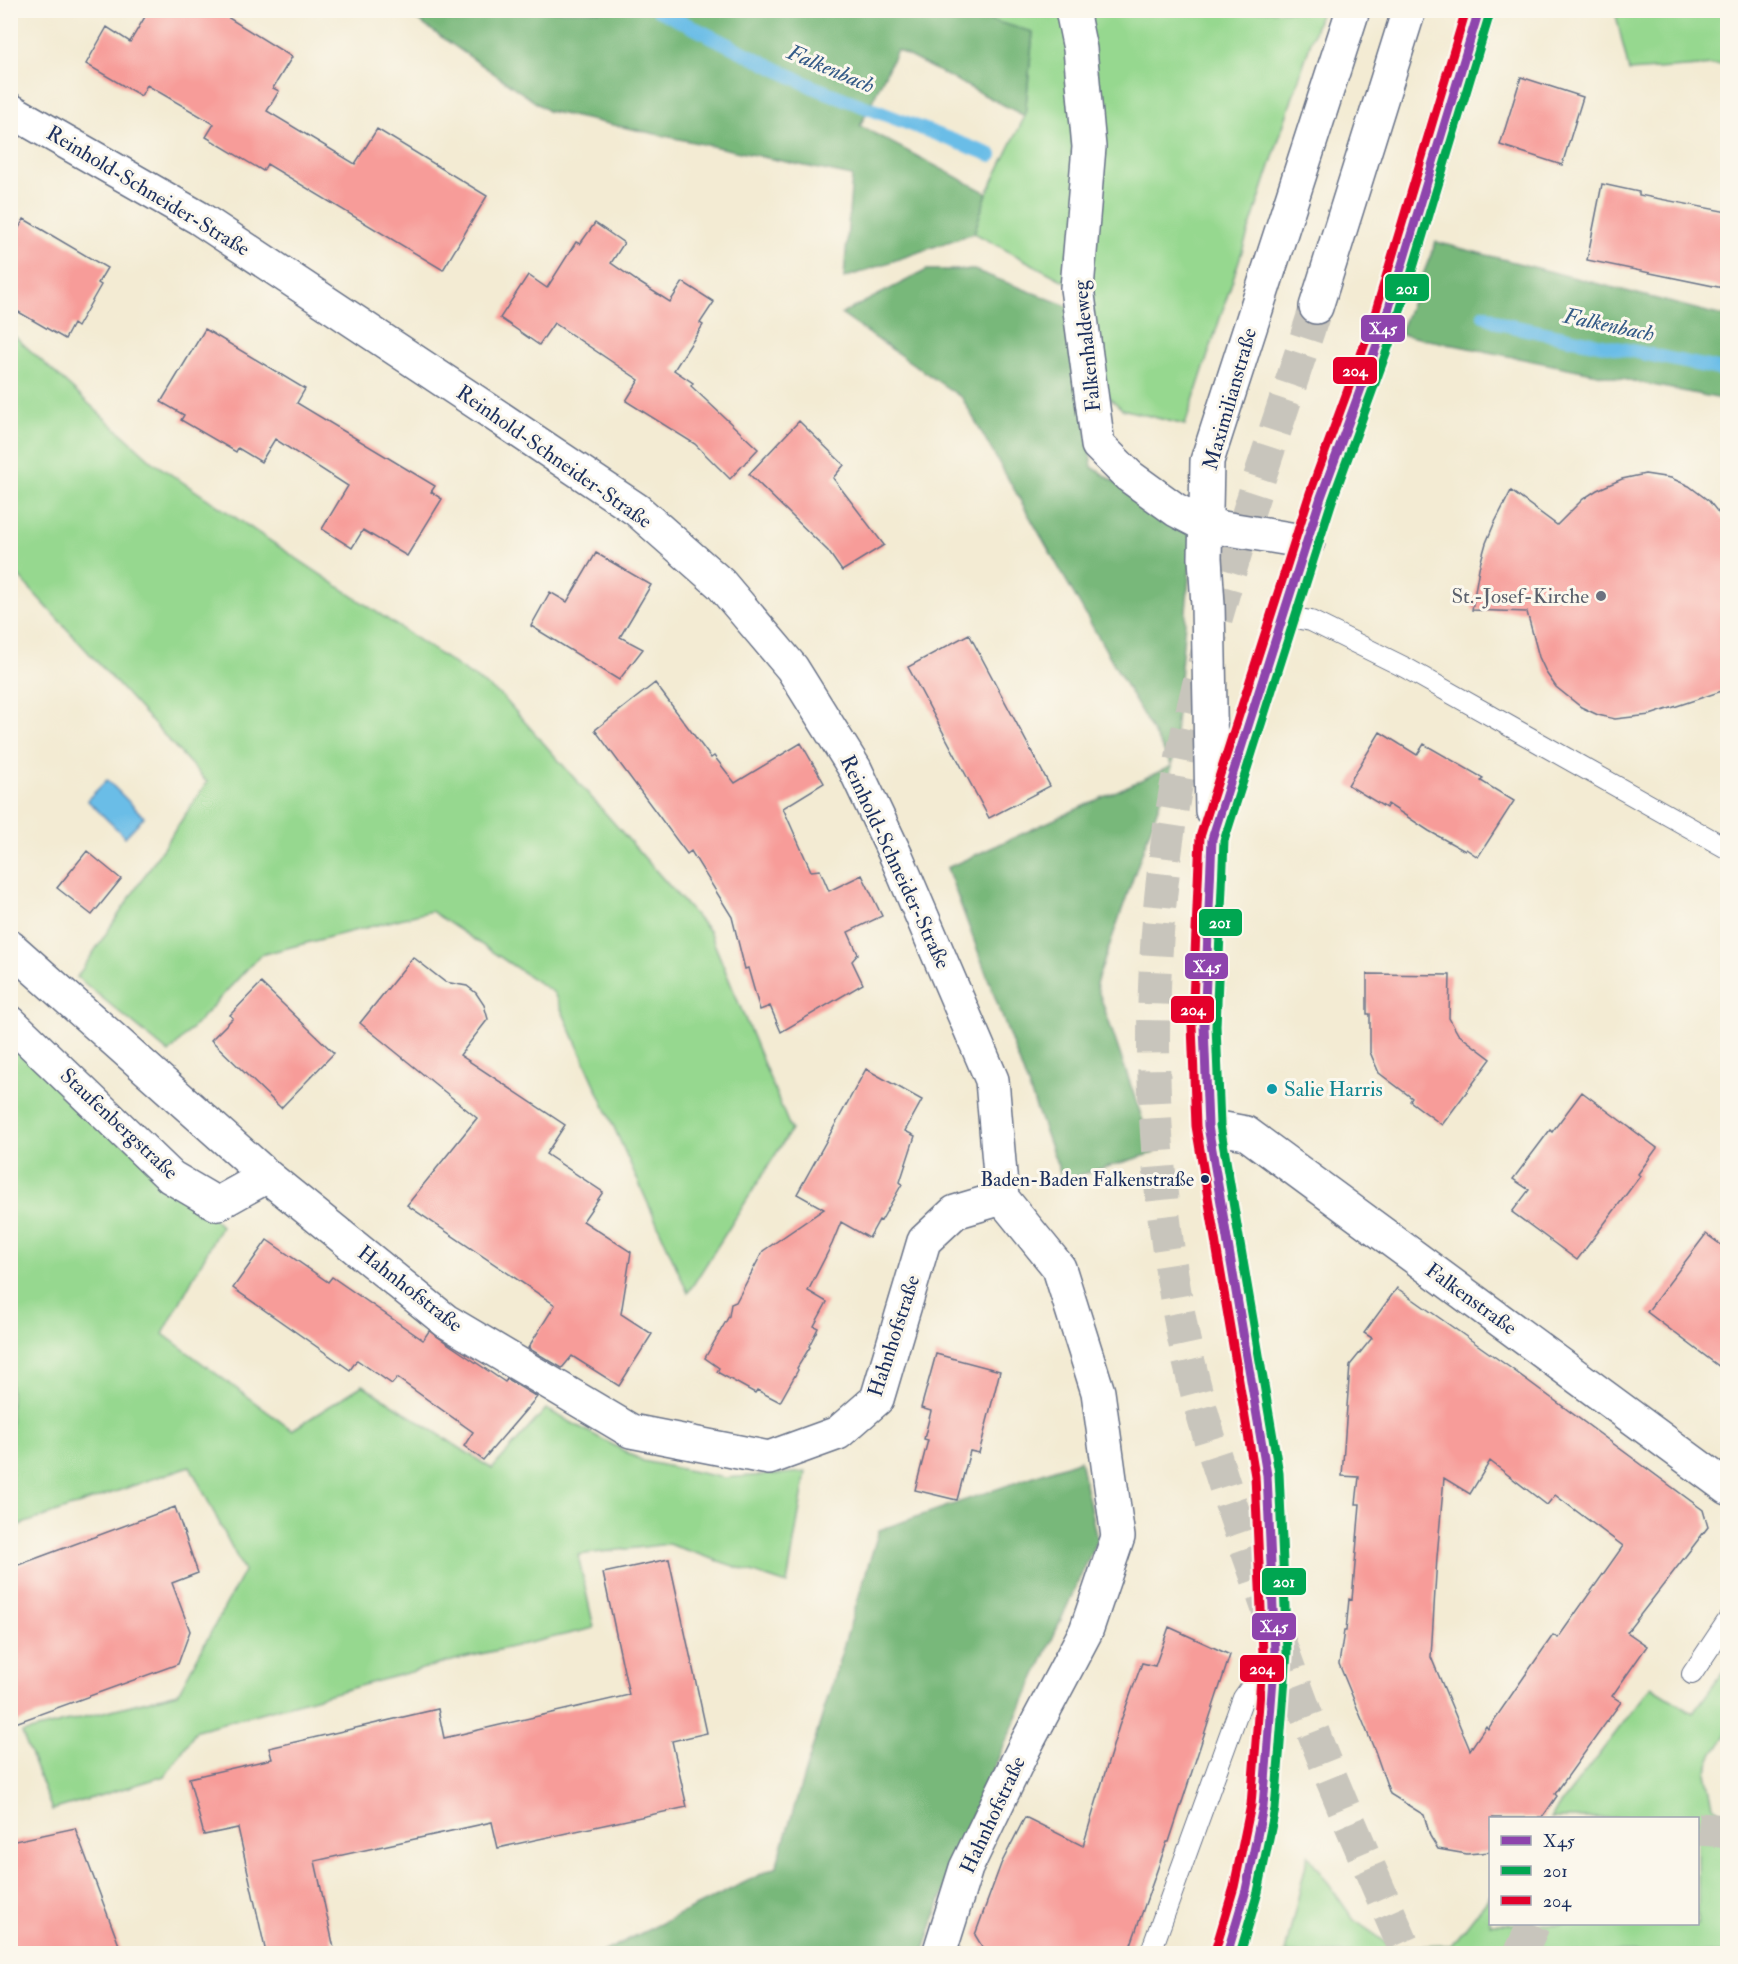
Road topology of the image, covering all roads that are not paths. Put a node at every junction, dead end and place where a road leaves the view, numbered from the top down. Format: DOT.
graph roads {
  1 [pos="1072,10"];
  2 [pos="1353,10"];
  3 [pos="1409,10"];
  4 [pos="1479,10"];
  5 [pos="10,110"];
  6 [pos="1317,307"];
  7 [pos="1205,525"];
  8 [pos="1308,542"];
  9 [pos="1283,616"];
  10 [pos="1212,839"];
  11 [pos="1728,849"];
  12 [pos="10,947"];
  13 [pos="10,1022"];
  14 [pos="1208,1126"];
  15 [pos="267,1176"];
  16 [pos="1002,1198"];
  17 [pos="1728,1488"];
  18 [pos="1728,1620"];
  19 [pos="1275,1653"];
  20 [pos="1692,1674"];
  21 [pos="939,1953"];
  22 [pos="1150,1953"];
  23 [pos="1227,1953"];
  1 -- 7 [label="street, Falkenhaldeweg"];
  2 -- 7 [label="street, Maximilianstraße"];
  3 -- 6 [label="street"];
  4 -- 8 [label="street"];
  5 -- 16 [label="street, Reinhold-Schneider-Straße"];
  7 -- 8 [label="street, Falkenhaldeweg"];
  7 -- 10 [label="street, Maximilianstraße"];
  8 -- 9 [label="street"];
  9 -- 10 [label="street"];
  9 -- 11 [label="lane"];
  10 -- 14 [label="street"];
  12 -- 15 [label="street, Hahnhofstraße"];
  13 -- 15 [label="street, Staufenbergstraße"];
  14 -- 17 [label="street, Falkenstraße"];
  14 -- 19 [label="street"];
  15 -- 16 [label="street, Hahnhofstraße"];
  16 -- 21 [label="street, Hahnhofstraße"];
  18 -- 20 [label="lane"];
  19 -- 22 [label="lane"];
  19 -- 23 [label="street"];
}
